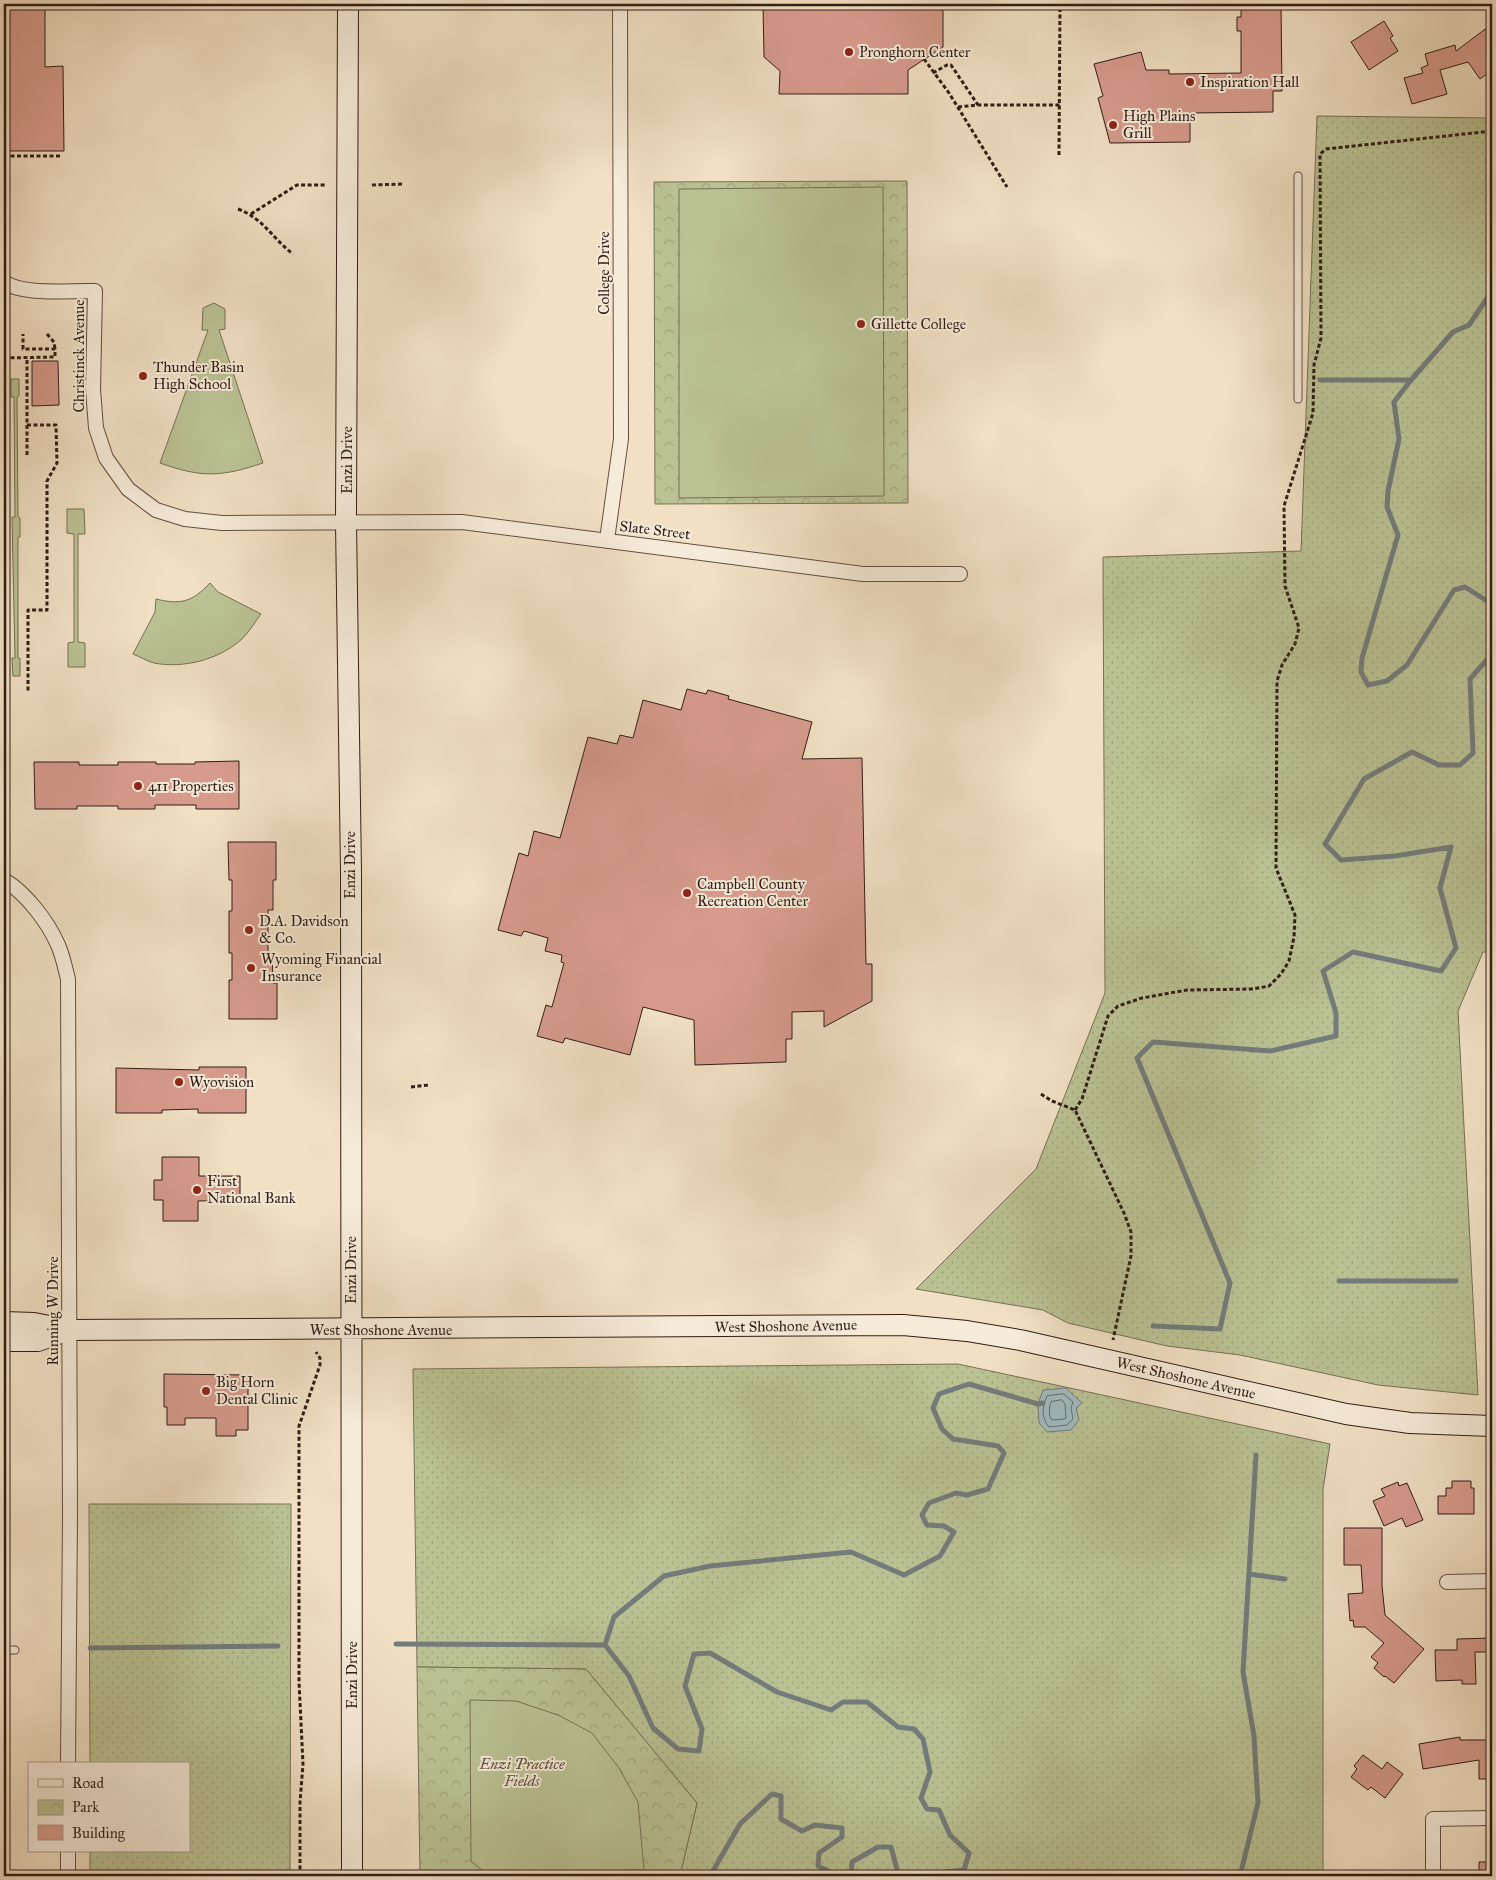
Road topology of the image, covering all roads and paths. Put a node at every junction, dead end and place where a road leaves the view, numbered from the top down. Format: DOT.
graph roads {
  1 [pos="348,4"];
  2 [pos="620,4"];
  3 [pos="1060,4"];
  4 [pos="924,59"];
  5 [pos="933,73"];
  6 [pos="978,105"];
  7 [pos="1060,105"];
  8 [pos="958,107"];
  9 [pos="1492,131"];
  10 [pos="1059,155"];
  11 [pos="4,156"];
  12 [pos="60,156"];
  13 [pos="1298,176"];
  14 [pos="404,184"];
  15 [pos="324,185"];
  16 [pos="372,185"];
  17 [pos="1007,187"];
  18 [pos="238,209"];
  19 [pos="251,214"];
  20 [pos="293,254"];
  21 [pos="4,282"];
  22 [pos="23,334"];
  23 [pos="47,334"];
  24 [pos="56,349"];
  25 [pos="4,358"];
  26 [pos="28,358"];
  27 [pos="1298,399"];
  28 [pos="27,426"];
  29 [pos="27,455"];
  30 [pos="346,522"];
  31 [pos="607,540"];
  32 [pos="960,574"];
  33 [pos="28,692"];
  34 [pos="4,880"];
  35 [pos="429,1085"];
  36 [pos="412,1087"];
  37 [pos="1041,1094"];
  38 [pos="1076,1110"];
  39 [pos="4,1322"];
  40 [pos="69,1330"];
  41 [pos="352,1330"];
  42 [pos="1113,1340"];
  43 [pos="4,1341"];
  44 [pos="316,1352"];
  45 [pos="1492,1426"];
  46 [pos="1492,1581"];
  47 [pos="1447,1582"];
  48 [pos="4,1650"];
  49 [pos="15,1650"];
  50 [pos="68,1762"];
  51 [pos="1492,1818"];
  52 [pos="68,1852"];
  53 [pos="68,1876"];
  54 [pos="300,1876"];
  55 [pos="352,1876"];
  56 [pos="1433,1876"];
  1 -- 30 [label="main road, Enzi Drive"];
  2 -- 31 [label="street, College Drive"];
  3 -- 7 [label="path"];
  4 -- 5 [label="path"];
  5 -- 6 [label="path"];
  5 -- 8 [label="path"];
  6 -- 7 [label="path"];
  6 -- 8 [label="path"];
  7 -- 10 [label="path"];
  8 -- 17 [label="path"];
  9 -- 38 [label="path"];
  11 -- 12 [label="path"];
  13 -- 27 [label="lane"];
  14 -- 16 [label="path"];
  15 -- 19 [label="path"];
  18 -- 19 [label="path"];
  19 -- 20 [label="path"];
  21 -- 30 [label="street, Christinck Avenue"];
  22 -- 24 [label="path"];
  23 -- 24 [label="path"];
  24 -- 26 [label="path"];
  25 -- 26 [label="path"];
  26 -- 28 [label="path"];
  28 -- 29 [label="path"];
  28 -- 33 [label="path"];
  30 -- 31 [label="street, Slate Street"];
  30 -- 41 [label="main road, Enzi Drive"];
  31 -- 32 [label="street, Slate Street"];
  34 -- 40 [label="street, Running W Drive"];
  35 -- 36 [label="path"];
  37 -- 38 [label="path"];
  38 -- 42 [label="path"];
  39 -- 40 [label="main road"];
  40 -- 41 [label="main road, West Shoshone Avenue"];
  40 -- 43 [label="main road"];
  40 -- 50 [label="street, Running W Drive"];
  41 -- 45 [label="main road, West Shoshone Avenue"];
  41 -- 55 [label="main road, Enzi Drive"];
  44 -- 54 [label="path"];
  46 -- 47 [label="street"];
  48 -- 49 [label="lane"];
  51 -- 56 [label="street"];
  52 -- 53 [label="street"];
}
